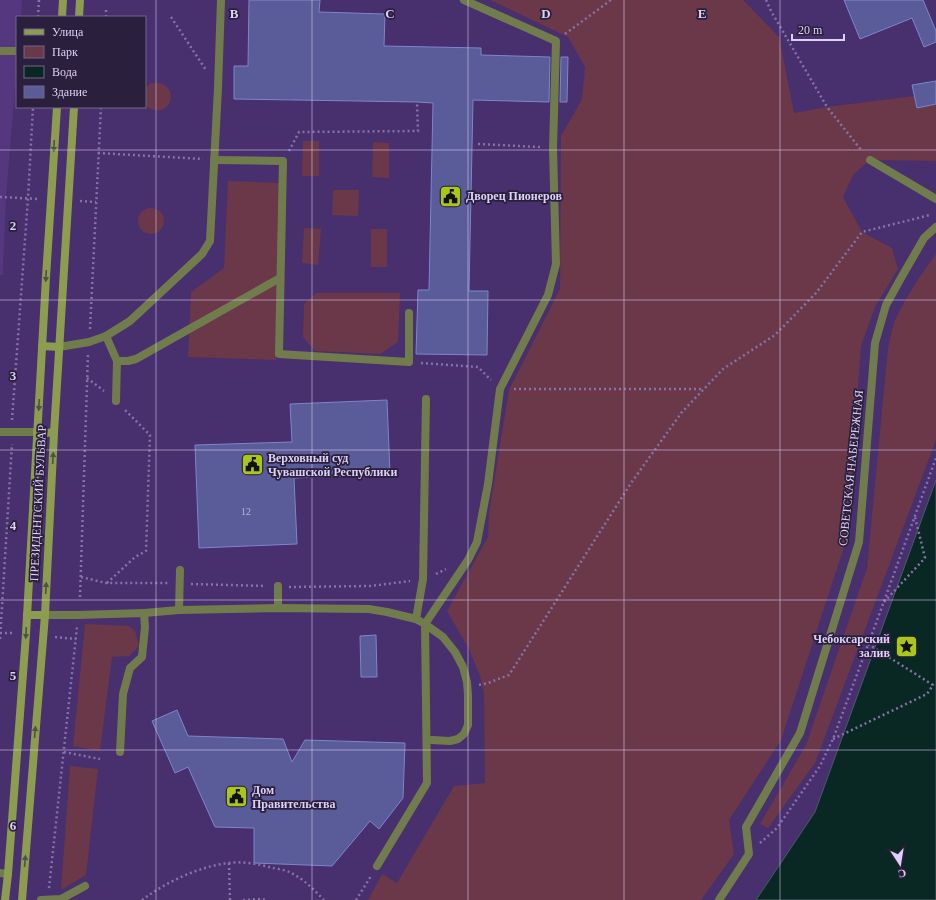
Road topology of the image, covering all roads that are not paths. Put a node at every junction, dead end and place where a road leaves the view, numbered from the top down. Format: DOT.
graph roads {
  1 [pos="63,0"];
  2 [pos="80,0"];
  3 [pos="221,0"];
  4 [pos="464,0"];
  5 [pos="62,16"];
  6 [pos="79,16"];
  7 [pos="0,51"];
  8 [pos="16,51"];
  9 [pos="57,108"];
  10 [pos="74,108"];
  11 [pos="214,160"];
  12 [pos="870,160"];
  13 [pos="936,199"];
  14 [pos="936,227"];
  15 [pos="280,278"];
  16 [pos="409,313"];
  17 [pos="106,336"];
  18 [pos="42,346"];
  19 [pos="59,347"];
  20 [pos="117,361"];
  21 [pos="426,399"];
  22 [pos="116,400"];
  23 [pos="0,432"];
  24 [pos="37,432"];
  25 [pos="54,433"];
  26 [pos="180,570"];
  27 [pos="278,586"];
  28 [pos="278,608"];
  29 [pos="179,610"];
  30 [pos="144,613"];
  31 [pos="27,615"];
  32 [pos="45,615"];
  33 [pos="416,619"];
  34 [pos="425,624"];
  35 [pos="432,740"];
  36 [pos="120,752"];
  37 [pos="377,866"];
  38 [pos="4,874"];
  39 [pos="84,886"];
  40 [pos="0,900"];
  41 [pos="5,900"];
  42 [pos="22,900"];
  43 [pos="41,900"];
  44 [pos="719,900"];
  1 -- 5 [label="main road"];
  2 -- 6 [label="main road"];
  3 -- 11 [label="street"];
  4 -- 34 [label="street"];
  7 -- 8 [label="street"];
  9 -- 18 [label="main road, ПРЕЗИДЕНТСКИЙ БУЛЬВАР, one-way"];
  10 -- 19 [label="main road, ПРЕЗИДЕНТСКИЙ БУЛЬВАР"];
  11 -- 15 [label="street"];
  11 -- 17 [label="street"];
  12 -- 13 [label="street"];
  14 -- 44 [label="street, СОВЕТСКАЯ НАБЕРЕЖНАЯ"];
  15 -- 16 [label="street"];
  15 -- 20 [label="street"];
  17 -- 19 [label="street"];
  17 -- 20 [label="street"];
  18 -- 19 [label="main road"];
  18 -- 24 [label="main road, ПРЕЗИДЕНТСКИЙ БУЛЬВАР, one-way"];
  19 -- 25 [label="main road, ПРЕЗИДЕНТСКИЙ БУЛЬВАР"];
  20 -- 22 [label="street"];
  21 -- 33 [label="street"];
  23 -- 24 [label="street"];
  24 -- 25 [label="main road"];
  24 -- 31 [label="main road, ПРЕЗИДЕНТСКИЙ БУЛЬВАР"];
  32 -- 25 [label="main road, ПРЕЗИДЕНТСКИЙ БУЛЬВАР, one-way"];
  26 -- 29 [label="street"];
  27 -- 28 [label="street"];
  28 -- 29 [label="street"];
  28 -- 33 [label="street"];
  29 -- 30 [label="street"];
  30 -- 32 [label="street"];
  30 -- 36 [label="street"];
  31 -- 32 [label="main road"];
  31 -- 38 [label="main road, ПРЕЗИДЕНТСКИЙ БУЛЬВАР, one-way"];
  42 -- 32 [label="main road, ПРЕЗИДЕНТСКИЙ БУЛЬВАР, one-way"];
  33 -- 34 [label="street"];
  34 -- 35 [label="street"];
  34 -- 37 [label="street"];
  38 -- 41 [label="main road, ПРЕЗИДЕНТСКИЙ БУЛЬВАР"];
  39 -- 43 [label="street"];
  40 -- 41 [label="street"];
}
